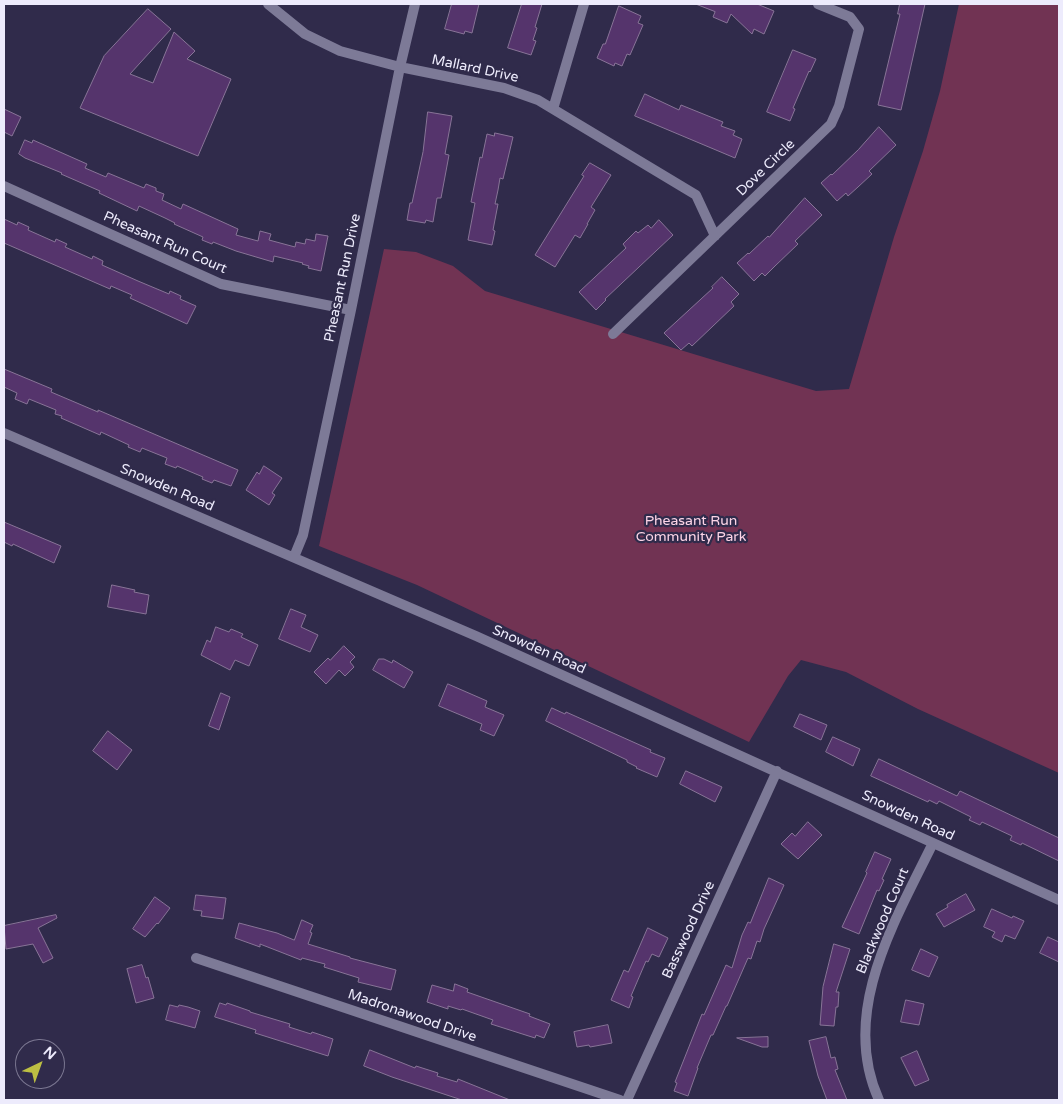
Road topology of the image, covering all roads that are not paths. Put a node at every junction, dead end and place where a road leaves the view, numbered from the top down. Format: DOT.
graph roads {
  1 [pos="268,4"];
  2 [pos="415,4"];
  3 [pos="584,4"];
  4 [pos="818,4"];
  5 [pos="400,67"];
  6 [pos="553,109"];
  7 [pos="4,186"];
  8 [pos="715,236"];
  9 [pos="351,310"];
  10 [pos="613,334"];
  11 [pos="4,433"];
  12 [pos="294,557"];
  13 [pos="777,772"];
  14 [pos="933,843"];
  15 [pos="1059,900"];
  16 [pos="196,958"];
  17 [pos="620,1100"];
  18 [pos="627,1100"];
  19 [pos="879,1100"];
  1 -- 5 [label="street, Mallard Drive"];
  2 -- 5 [label="street, Pheasant Run Drive"];
  3 -- 6 [label="street"];
  4 -- 8 [label="street, Dove Circle"];
  5 -- 6 [label="street, Mallard Drive"];
  5 -- 9 [label="street, Pheasant Run Drive"];
  6 -- 8 [label="street, Mallard Drive"];
  7 -- 9 [label="street, Pheasant Run Court"];
  8 -- 10 [label="street, Dove Circle"];
  9 -- 12 [label="street, Pheasant Run Drive"];
  11 -- 12 [label="street, Snowden Road"];
  12 -- 13 [label="street, Snowden Road"];
  13 -- 14 [label="street, Snowden Road"];
  13 -- 18 [label="street, Basswood Drive"];
  14 -- 15 [label="street, Snowden Road"];
  14 -- 19 [label="street, Blackwood Court"];
  16 -- 17 [label="street, Madronawood Drive"];
}
